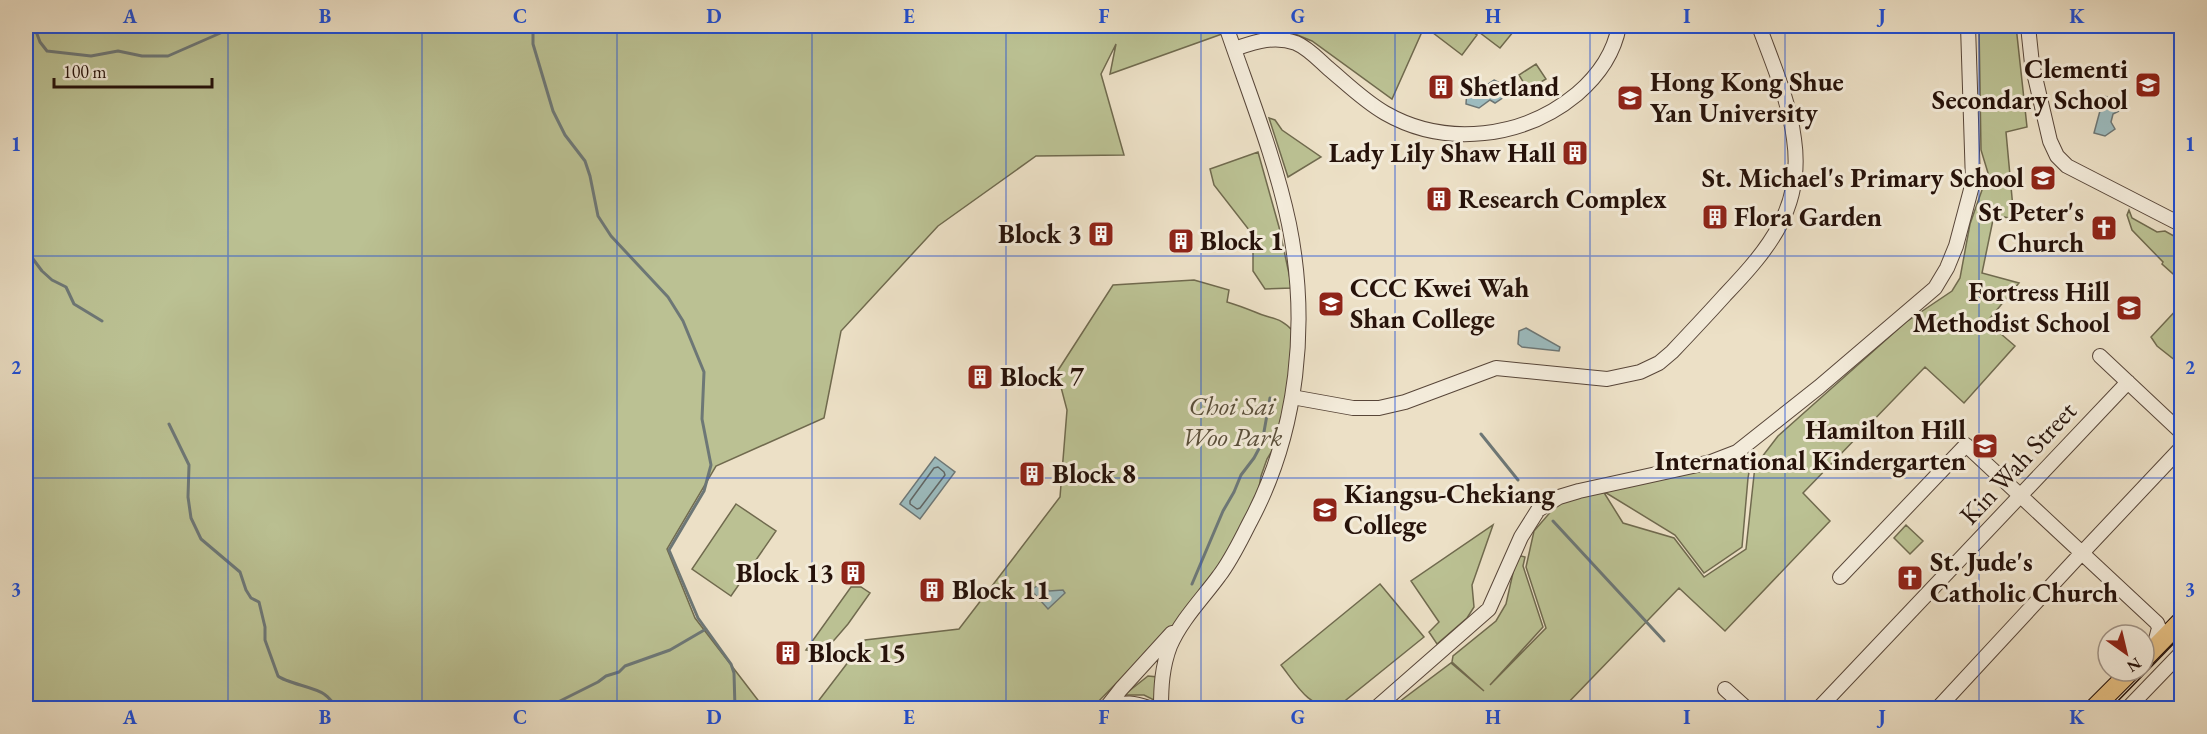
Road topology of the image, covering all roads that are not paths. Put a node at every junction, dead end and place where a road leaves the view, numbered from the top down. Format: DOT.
graph roads {
  1 [pos="1226,26"];
  2 [pos="1618,26"];
  3 [pos="1759,26"];
  4 [pos="1968,26"];
  5 [pos="2028,26"];
  6 [pos="1234,50"];
  7 [pos="2181,225"];
  8 [pos="2100,356"];
  9 [pos="2128,382"];
  10 [pos="1292,397"];
  11 [pos="2181,433"];
  12 [pos="2181,447"];
  13 [pos="2020,496"];
  14 [pos="2079,556"];
  15 [pos="1845,575"];
  16 [pos="1199,603"];
  17 [pos="2181,620"];
  18 [pos="2155,623"];
  19 [pos="2156,624"];
  20 [pos="2156,641"];
  21 [pos="2156,647"];
  22 [pos="2181,652"];
  23 [pos="1137,671"];
  24 [pos="1162,672"];
  25 [pos="2119,683"];
  26 [pos="1725,689"];
  27 [pos="1106,708"];
  28 [pos="1112,708"];
  29 [pos="1149,708"];
  30 [pos="1161,708"];
  31 [pos="1376,708"];
  32 [pos="1746,708"];
  33 [pos="1819,708"];
  34 [pos="1938,708"];
  35 [pos="2094,708"];
  36 [pos="2128,708"];
  1 -- 6 [label="street"];
  2 -- 6 [label="street"];
  3 -- 10 [label="street"];
  4 -- 31 [label="street"];
  5 -- 7 [label="street"];
  6 -- 10 [label="street"];
  8 -- 9 [label="street"];
  9 -- 11 [label="street"];
  9 -- 13 [label="street, Kin Wah Street"];
  10 -- 16 [label="street"];
  12 -- 14 [label="street"];
  13 -- 14 [label="street"];
  13 -- 15 [label="street"];
  13 -- 33 [label="street, Kin Wah Street"];
  14 -- 18 [label="street"];
  14 -- 34 [label="street"];
  16 -- 23 [label="street"];
  16 -- 24 [label="street"];
  17 -- 21 [label="main road"];
  19 -- 20 [label="street"];
  22 -- 36 [label="street"];
  23 -- 24 [label="street"];
  23 -- 27 [label="street"];
  24 -- 30 [label="street"];
  25 -- 35 [label="main road"];
  26 -- 32 [label="street"];
  28 -- 29 [label="street"];
}
